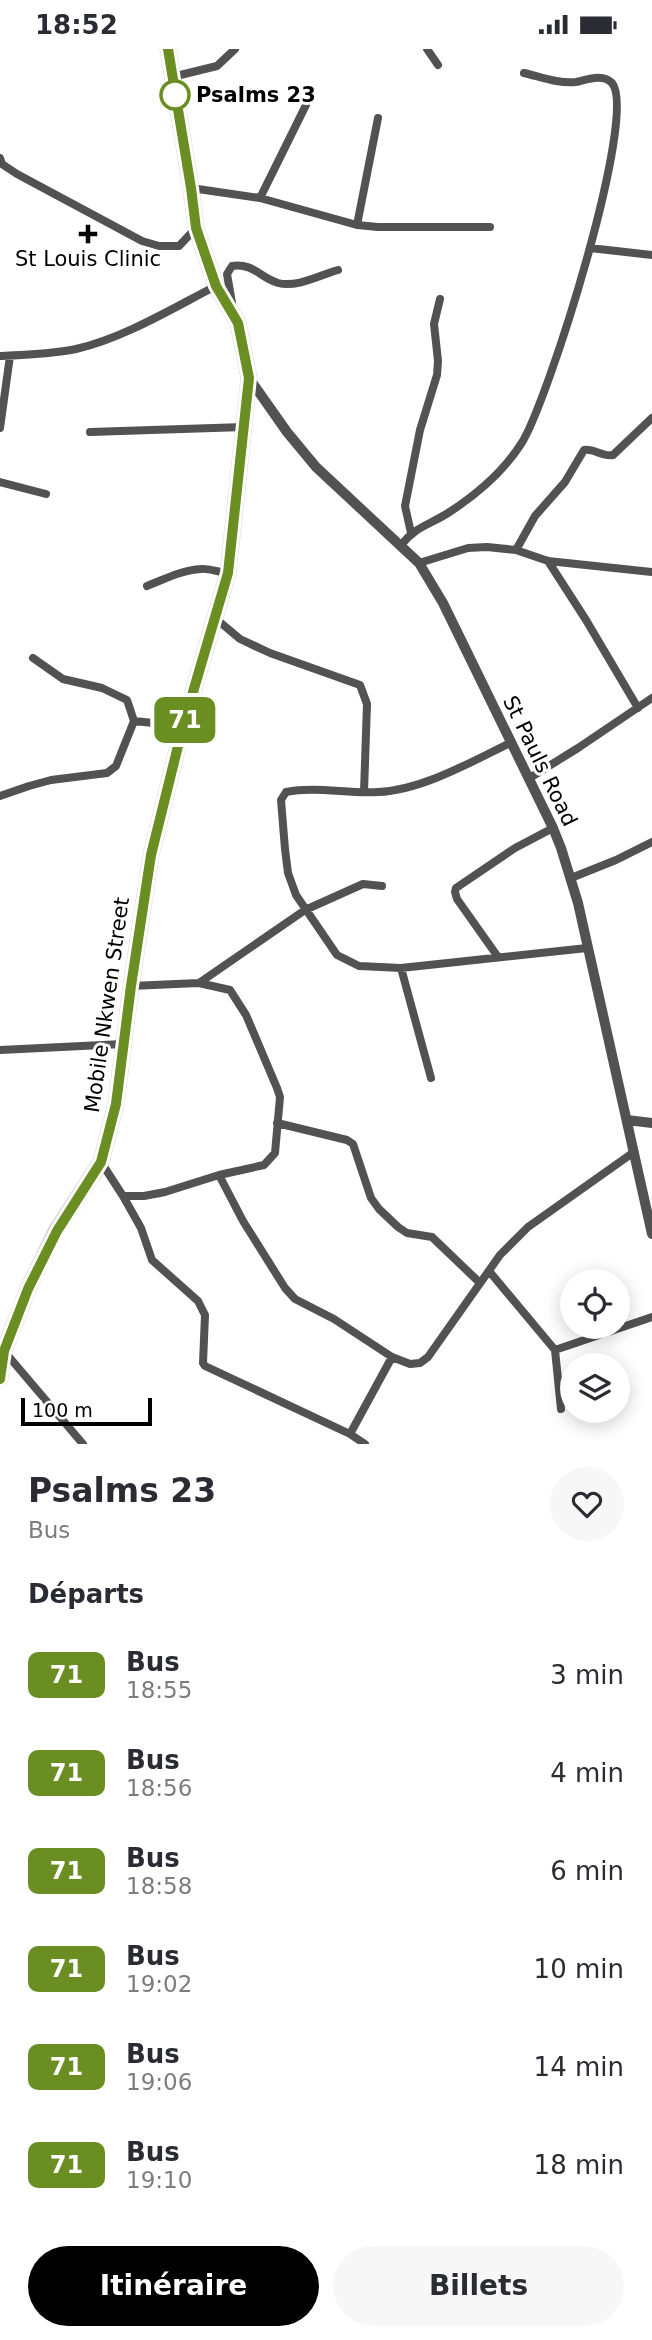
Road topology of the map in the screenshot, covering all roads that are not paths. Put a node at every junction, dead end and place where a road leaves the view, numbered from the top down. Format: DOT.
graph roads {
  1 [pos="168,49"];
  2 [pos="235,49"];
  3 [pos="427,49"];
  4 [pos="438,65"];
  5 [pos="524,73"];
  6 [pos="172,77"];
  7 [pos="306,105"];
  8 [pos="378,118"];
  9 [pos="0,158"];
  10 [pos="191,188"];
  11 [pos="260,198"];
  12 [pos="357,225"];
  13 [pos="490,227"];
  14 [pos="196,228"];
  15 [pos="590,248"];
  16 [pos="652,255"];
  17 [pos="338,270"];
  18 [pos="216,286"];
  19 [pos="440,299"];
  20 [pos="238,323"];
  21 [pos="0,356"];
  22 [pos="10,356"];
  23 [pos="249,378"];
  24 [pos="652,418"];
  25 [pos="244,427"];
  26 [pos="0,428"];
  27 [pos="90,432"];
  28 [pos="0,482"];
  29 [pos="46,494"];
  30 [pos="411,533"];
  31 [pos="401,545"];
  32 [pos="516,550"];
  33 [pos="548,561"];
  34 [pos="419,563"];
  35 [pos="652,572"];
  36 [pos="228,573"];
  37 [pos="148,586"];
  38 [pos="215,618"];
  39 [pos="33,658"];
  40 [pos="652,698"];
  41 [pos="638,708"];
  42 [pos="134,721"];
  43 [pos="183,726"];
  44 [pos="510,743"];
  45 [pos="528,779"];
  46 [pos="364,792"];
  47 [pos="0,796"];
  48 [pos="553,828"];
  49 [pos="652,842"];
  50 [pos="571,878"];
  51 [pos="382,886"];
  52 [pos="305,910"];
  53 [pos="587,948"];
  54 [pos="498,957"];
  55 [pos="401,968"];
  56 [pos="199,983"];
  57 [pos="131,986"];
  58 [pos="123,1044"];
  59 [pos="0,1050"];
  60 [pos="430,1078"];
  61 [pos="627,1119"];
  62 [pos="277,1123"];
  63 [pos="652,1123"];
  64 [pos="634,1152"];
  65 [pos="101,1162"];
  66 [pos="219,1175"];
  67 [pos="123,1196"];
  68 [pos="652,1234"];
  69 [pos="489,1271"];
  70 [pos="480,1283"];
  71 [pos="652,1317"];
  72 [pos="555,1350"];
  73 [pos="4,1351"];
  74 [pos="392,1357"];
  75 [pos="0,1379"];
  76 [pos="560,1399"];
  77 [pos="351,1434"];
  78 [pos="83,1444"];
  79 [pos="365,1444"];
  1 -- 6 [label="highway, Mobile Nkwen Street"];
  2 -- 6 [label="street"];
  3 -- 4 [label="street"];
  5 -- 15 [label="street"];
  6 -- 10 [label="highway, Mobile Nkwen Street"];
  7 -- 11 [label="street"];
  8 -- 12 [label="street"];
  9 -- 14 [label="street"];
  10 -- 11 [label="street"];
  10 -- 14 [label="highway, Mobile Nkwen Street"];
  11 -- 12 [label="street"];
  12 -- 13 [label="street"];
  14 -- 18 [label="highway, Mobile Nkwen Street"];
  15 -- 16 [label="street"];
  15 -- 30 [label="street"];
  17 -- 20 [label="street"];
  18 -- 20 [label="highway, Mobile Nkwen Street"];
  18 -- 22 [label="street"];
  19 -- 30 [label="street"];
  20 -- 23 [label="highway, Mobile Nkwen Street"];
  21 -- 22 [label="street"];
  22 -- 26 [label="street"];
  23 -- 25 [label="highway, Mobile Nkwen Street"];
  23 -- 31 [label="street, St Pauls Road"];
  24 -- 32 [label="street"];
  25 -- 27 [label="street"];
  25 -- 36 [label="highway, Mobile Nkwen Street"];
  28 -- 29 [label="street"];
  30 -- 31 [label="street"];
  31 -- 34 [label="street, St Pauls Road"];
  32 -- 33 [label="street"];
  32 -- 34 [label="street"];
  33 -- 35 [label="street"];
  33 -- 41 [label="street"];
  34 -- 44 [label="street, St Pauls Road"];
  36 -- 37 [label="street"];
  36 -- 38 [label="highway, Mobile Nkwen Street"];
  38 -- 43 [label="highway, Mobile Nkwen Street"];
  38 -- 46 [label="street"];
  39 -- 42 [label="street"];
  40 -- 41 [label="street"];
  41 -- 45 [label="street"];
  42 -- 43 [label="street"];
  42 -- 47 [label="street"];
  43 -- 57 [label="highway, Mobile Nkwen Street"];
  44 -- 45 [label="street, St Pauls Road"];
  44 -- 46 [label="street"];
  45 -- 48 [label="street, St Pauls Road"];
  46 -- 52 [label="street"];
  48 -- 50 [label="street, St Pauls Road"];
  48 -- 54 [label="street"];
  49 -- 50 [label="street"];
  50 -- 53 [label="street, St Pauls Road"];
  51 -- 52 [label="street"];
  52 -- 55 [label="street"];
  52 -- 56 [label="street"];
  53 -- 54 [label="street"];
  53 -- 61 [label="street, St Pauls Road"];
  54 -- 55 [label="street"];
  55 -- 60 [label="street"];
  56 -- 57 [label="street"];
  56 -- 62 [label="street"];
  57 -- 58 [label="highway, Mobile Nkwen Street"];
  58 -- 59 [label="street"];
  58 -- 65 [label="highway, Mobile Nkwen Street"];
  61 -- 63 [label="street"];
  61 -- 64 [label="street, St Pauls Road"];
  62 -- 66 [label="street"];
  62 -- 70 [label="street"];
  64 -- 68 [label="street, St Pauls Road"];
  64 -- 69 [label="street"];
  65 -- 67 [label="street"];
  65 -- 73 [label="highway, Mobile Nkwen Street"];
  66 -- 67 [label="street"];
  66 -- 74 [label="street"];
  67 -- 77 [label="street"];
  69 -- 70 [label="street"];
  69 -- 72 [label="street"];
  70 -- 74 [label="street"];
  71 -- 72 [label="street"];
  72 -- 76 [label="street"];
  73 -- 75 [label="highway, Mobile Nkwen Street"];
  73 -- 78 [label="street"];
  74 -- 77 [label="street"];
  77 -- 79 [label="street"];
}
